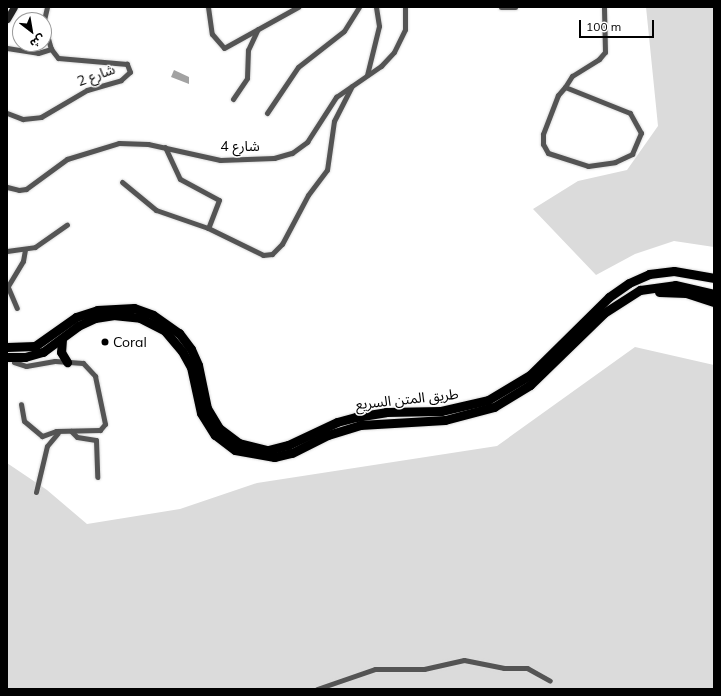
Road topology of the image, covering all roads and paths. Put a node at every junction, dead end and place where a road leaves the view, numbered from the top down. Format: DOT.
graph roads {
  1 [pos="14,7"];
  2 [pos="208,7"];
  3 [pos="298,7"];
  4 [pos="359,7"];
  5 [pos="376,7"];
  6 [pos="405,7"];
  7 [pos="501,7"];
  8 [pos="515,7"];
  9 [pos="604,7"];
  10 [pos="7,19"];
  11 [pos="259,28"];
  12 [pos="52,51"];
  13 [pos="32,52"];
  14 [pos="42,52"];
  15 [pos="367,74"];
  16 [pos="352,85"];
  17 [pos="565,87"];
  18 [pos="232,99"];
  19 [pos="7,113"];
  20 [pos="267,113"];
  21 [pos="165,147"];
  22 [pos="122,182"];
  23 [pos="7,187"];
  24 [pos="67,225"];
  25 [pos="208,228"];
  26 [pos="25,250"];
  27 [pos="7,251"];
  28 [pos="714,278"];
  29 [pos="7,286"];
  30 [pos="714,294"];
  31 [pos="628,295"];
  32 [pos="714,302"];
  33 [pos="17,308"];
  34 [pos="62,339"];
  35 [pos="7,347"];
  36 [pos="11,360"];
  37 [pos="66,362"];
  38 [pos="21,404"];
  39 [pos="59,431"];
  40 [pos="71,431"];
  41 [pos="97,477"];
  42 [pos="36,492"];
  43 [pos="550,681"];
  44 [pos="317,689"];
  1 -- 10 [label="main road"];
  2 -- 11 [label="street"];
  3 -- 11 [label="street"];
  4 -- 20 [label="street"];
  5 -- 15 [label="street"];
  6 -- 15 [label="street, شارع 4"];
  7 -- 8 [label="street"];
  9 -- 17 [label="street"];
  11 -- 18 [label="street"];
  12 -- 19 [label="street, شارع 2"];
  13 -- 14 [label="street"];
  15 -- 16 [label="street, شارع 4"];
  16 -- 21 [label="street, شارع 4"];
  16 -- 25 [label="street"];
  17 -- 17 [label="street"];
  21 -- 23 [label="street, شارع 4"];
  21 -- 25 [label="street"];
  22 -- 25 [label="street"];
  24 -- 26 [label="street"];
  26 -- 27 [label="street"];
  26 -- 29 [label="street"];
  28 -- 35 [label="highway, طريق المتن السريع"];
  29 -- 33 [label="street"];
  30 -- 31 [label="highway, طريق المتن السريع"];
  31 -- 32 [label="highway"];
  31 -- 34 [label="highway, طريق المتن السريع"];
  34 -- 36 [label="highway, طريق المتن السريع"];
  34 -- 37 [label="highway"];
  36 -- 37 [label="street"];
  37 -- 40 [label="street"];
  38 -- 39 [label="street"];
  39 -- 40 [label="street"];
  39 -- 42 [label="street"];
  40 -- 41 [label="street"];
  43 -- 44 [label="street"];
}
